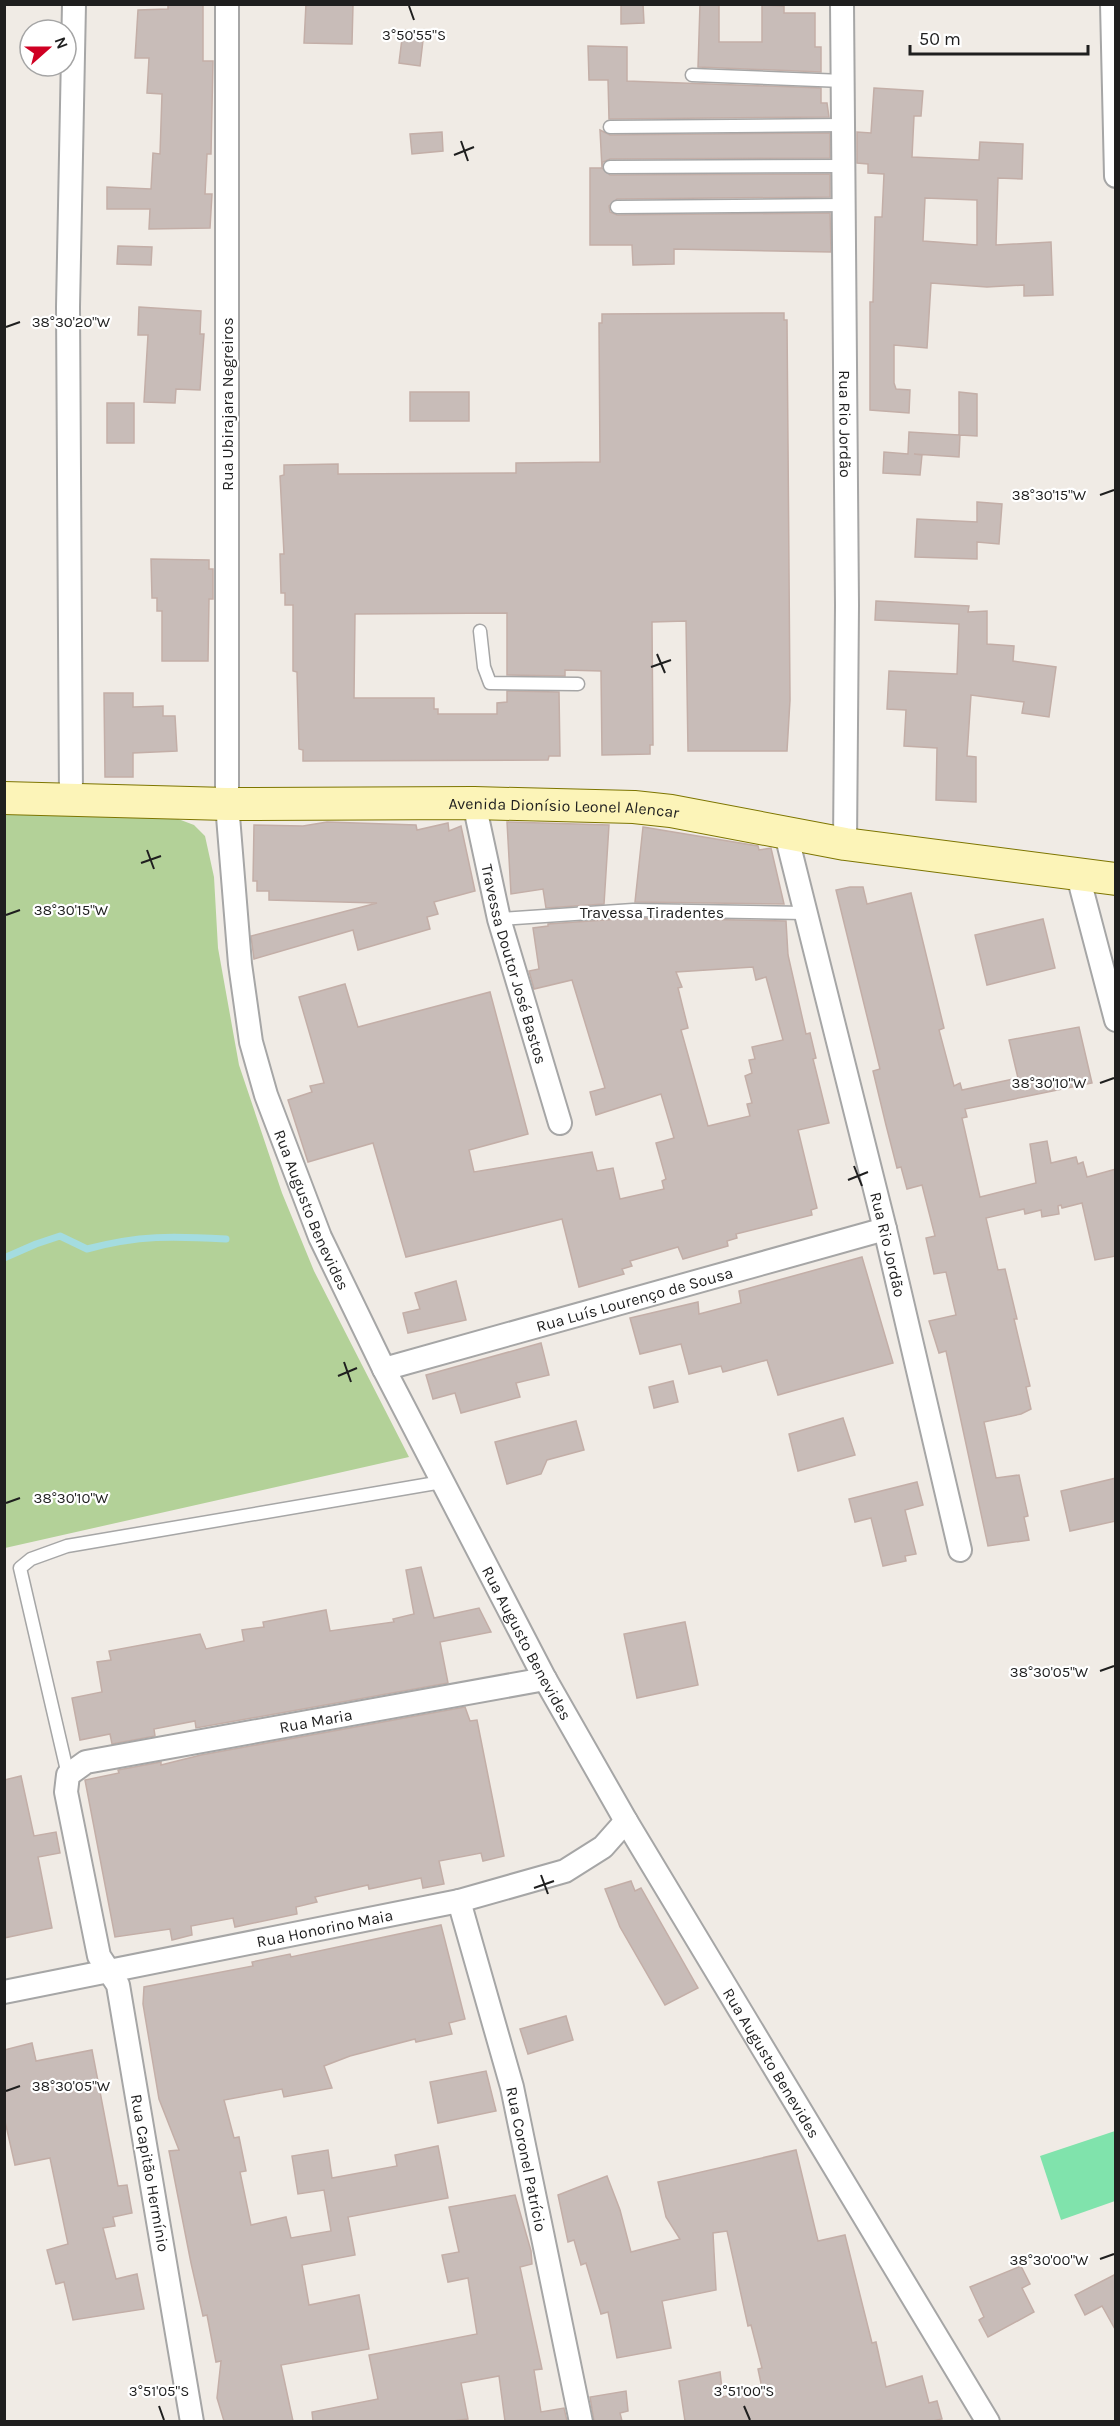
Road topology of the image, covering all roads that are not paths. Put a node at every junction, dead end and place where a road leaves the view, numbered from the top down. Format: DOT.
graph roads {
  1 [pos="74,4"];
  2 [pos="227,4"];
  3 [pos="842,4"];
  4 [pos="1112,4"];
  5 [pos="1115,64"];
  6 [pos="692,75"];
  7 [pos="843,81"];
  8 [pos="843,125"];
  9 [pos="610,128"];
  10 [pos="844,166"];
  11 [pos="610,167"];
  12 [pos="1116,176"];
  13 [pos="844,205"];
  14 [pos="617,207"];
  15 [pos="480,631"];
  16 [pos="578,684"];
  17 [pos="4,798"];
  18 [pos="71,799"];
  19 [pos="474,803"];
  20 [pos="227,804"];
  21 [pos="786,834"];
  22 [pos="845,844"];
  23 [pos="1077,872"];
  24 [pos="1116,879"];
  25 [pos="805,913"];
  26 [pos="499,920"];
  27 [pos="1116,1020"];
  28 [pos="560,1123"];
  29 [pos="885,1229"];
  30 [pos="384,1369"];
  31 [pos="442,1482"];
  32 [pos="960,1550"];
  33 [pos="545,1679"];
  34 [pos="77,1769"];
  35 [pos="626,1821"];
  36 [pos="459,1901"];
  37 [pos="109,1971"];
  38 [pos="4,1992"];
  39 [pos="192,2421"];
  40 [pos="581,2421"];
  41 [pos="988,2421"];
  1 -- 18 [label="street"];
  2 -- 20 [label="street, Rua Ubirajara Negreiros"];
  3 -- 7 [label="street, Rua Rio Jordão"];
  4 -- 5 [label="street"];
  5 -- 12 [label="street"];
  6 -- 7 [label="lane"];
  7 -- 8 [label="street, Rua Rio Jordão"];
  8 -- 9 [label="lane"];
  8 -- 10 [label="street, Rua Rio Jordão"];
  10 -- 11 [label="lane"];
  10 -- 13 [label="street, Rua Rio Jordão"];
  13 -- 14 [label="lane"];
  13 -- 22 [label="street, Rua Rio Jordão"];
  15 -- 16 [label="lane"];
  17 -- 18 [label="main road, Avenida Dionísio Leonel Alencar"];
  18 -- 20 [label="main road, Avenida Dionísio Leonel Alencar"];
  19 -- 20 [label="main road, Avenida Dionísio Leonel Alencar"];
  19 -- 21 [label="main road, Avenida Dionísio Leonel Alencar"];
  19 -- 26 [label="street, Travessa Doutor José Bastos"];
  20 -- 30 [label="street, Rua Augusto Benevides"];
  21 -- 22 [label="main road, Avenida Dionísio Leonel Alencar"];
  21 -- 25 [label="street, Rua Rio Jordão"];
  22 -- 23 [label="main road, Avenida Dionísio Leonel Alencar"];
  23 -- 24 [label="main road, Avenida Dionísio Leonel Alencar"];
  23 -- 27 [label="street"];
  25 -- 26 [label="lane, Travessa Tiradentes"];
  25 -- 29 [label="street, Rua Rio Jordão"];
  26 -- 28 [label="street, Travessa Doutor José Bastos"];
  29 -- 30 [label="street, Rua Luís Lourenço de Sousa"];
  29 -- 32 [label="street, Rua Rio Jordão"];
  30 -- 31 [label="street, Rua Augusto Benevides"];
  31 -- 33 [label="street, Rua Augusto Benevides"];
  31 -- 34 [label="lane"];
  33 -- 34 [label="street, Rua Maria"];
  33 -- 35 [label="street, Rua Augusto Benevides"];
  34 -- 37 [label="street, Rua Capitão Hermínio"];
  35 -- 36 [label="street, Rua Honorino Maia"];
  35 -- 41 [label="street, Rua Augusto Benevides"];
  36 -- 37 [label="street, Rua Honorino Maia"];
  36 -- 40 [label="street, Rua Coronel Patrício"];
  37 -- 38 [label="street, Rua Honorino Maia"];
  37 -- 39 [label="street, Rua Capitão Hermínio"];
}
